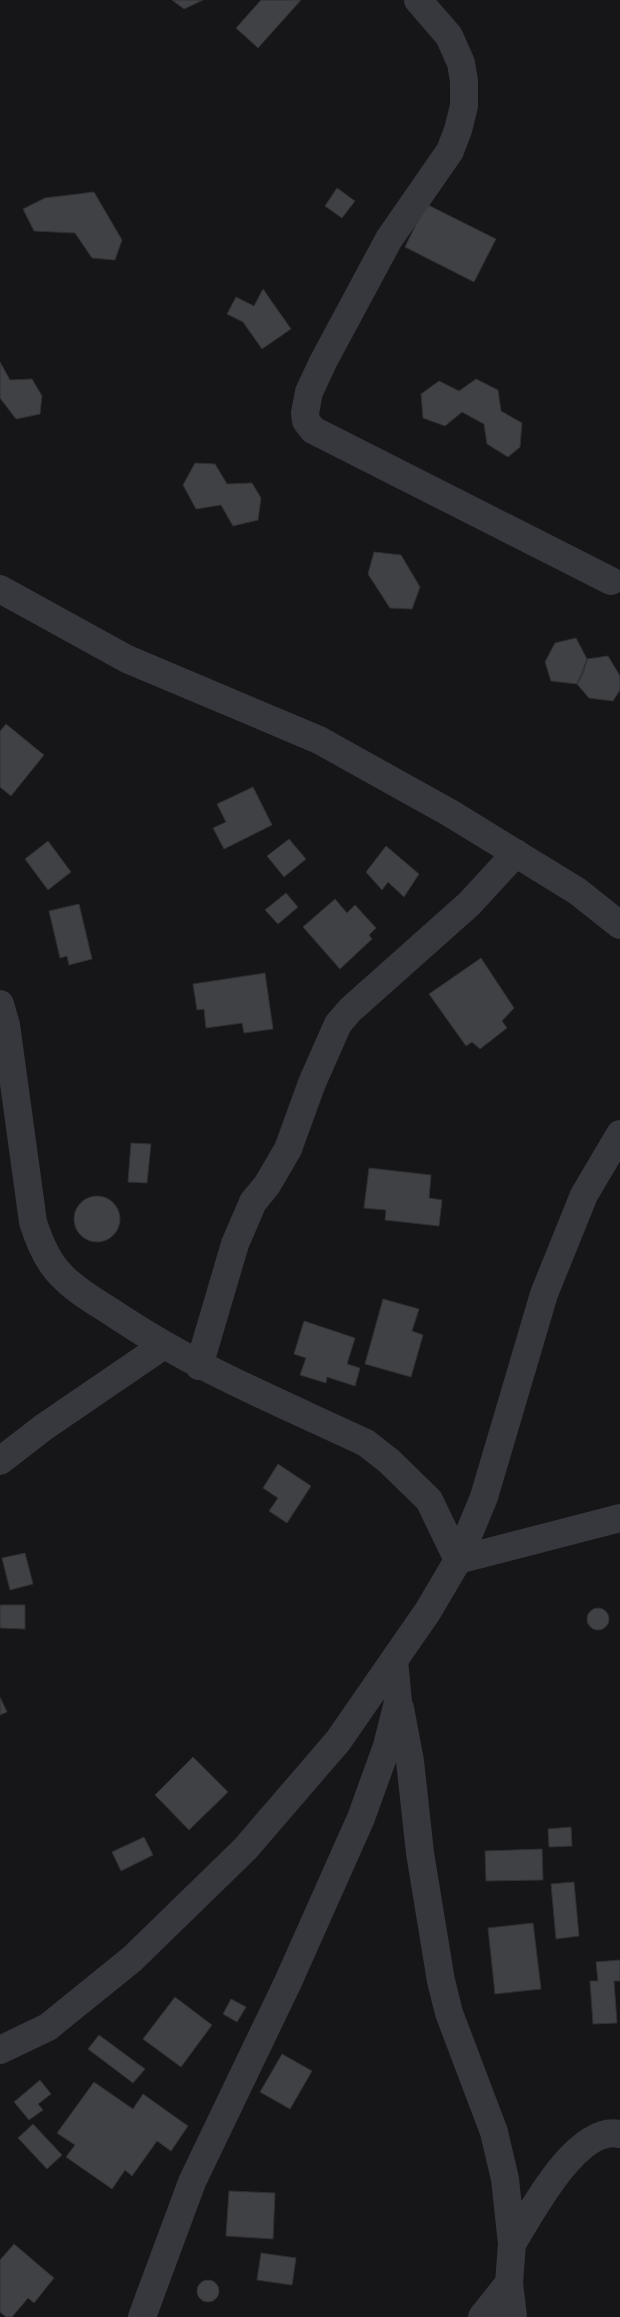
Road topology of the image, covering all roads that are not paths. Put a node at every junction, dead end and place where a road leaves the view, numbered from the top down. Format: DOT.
graph roads {
  1 [pos="418,0"];
  2 [pos="611,581"];
  3 [pos="0,589"];
  4 [pos="516,854"];
  5 [pos="620,925"];
  6 [pos="0,1004"];
  7 [pos="620,1134"];
  8 [pos="164,1345"];
  9 [pos="199,1366"];
  10 [pos="0,1461"];
  11 [pos="620,1518"];
  12 [pos="458,1560"];
  13 [pos="394,1660"];
  14 [pos="398,1702"];
  15 [pos="0,2050"];
  16 [pos="620,2134"];
  17 [pos="512,2244"];
  18 [pos="509,2284"];
  19 [pos="142,2317"];
  20 [pos="482,2317"];
  21 [pos="513,2317"];
  1 -- 2 [label="street"];
  3 -- 4 [label="street"];
  4 -- 5 [label="street"];
  4 -- 9 [label="street"];
  6 -- 8 [label="street"];
  7 -- 12 [label="street"];
  8 -- 9 [label="street"];
  8 -- 10 [label="street"];
  9 -- 12 [label="street"];
  11 -- 12 [label="street"];
  12 -- 13 [label="street"];
  13 -- 14 [label="street"];
  13 -- 15 [label="street"];
  14 -- 17 [label="street"];
  14 -- 19 [label="street"];
  16 -- 17 [label="street"];
  17 -- 18 [label="street"];
  18 -- 20 [label="street"];
  18 -- 21 [label="street"];
}
